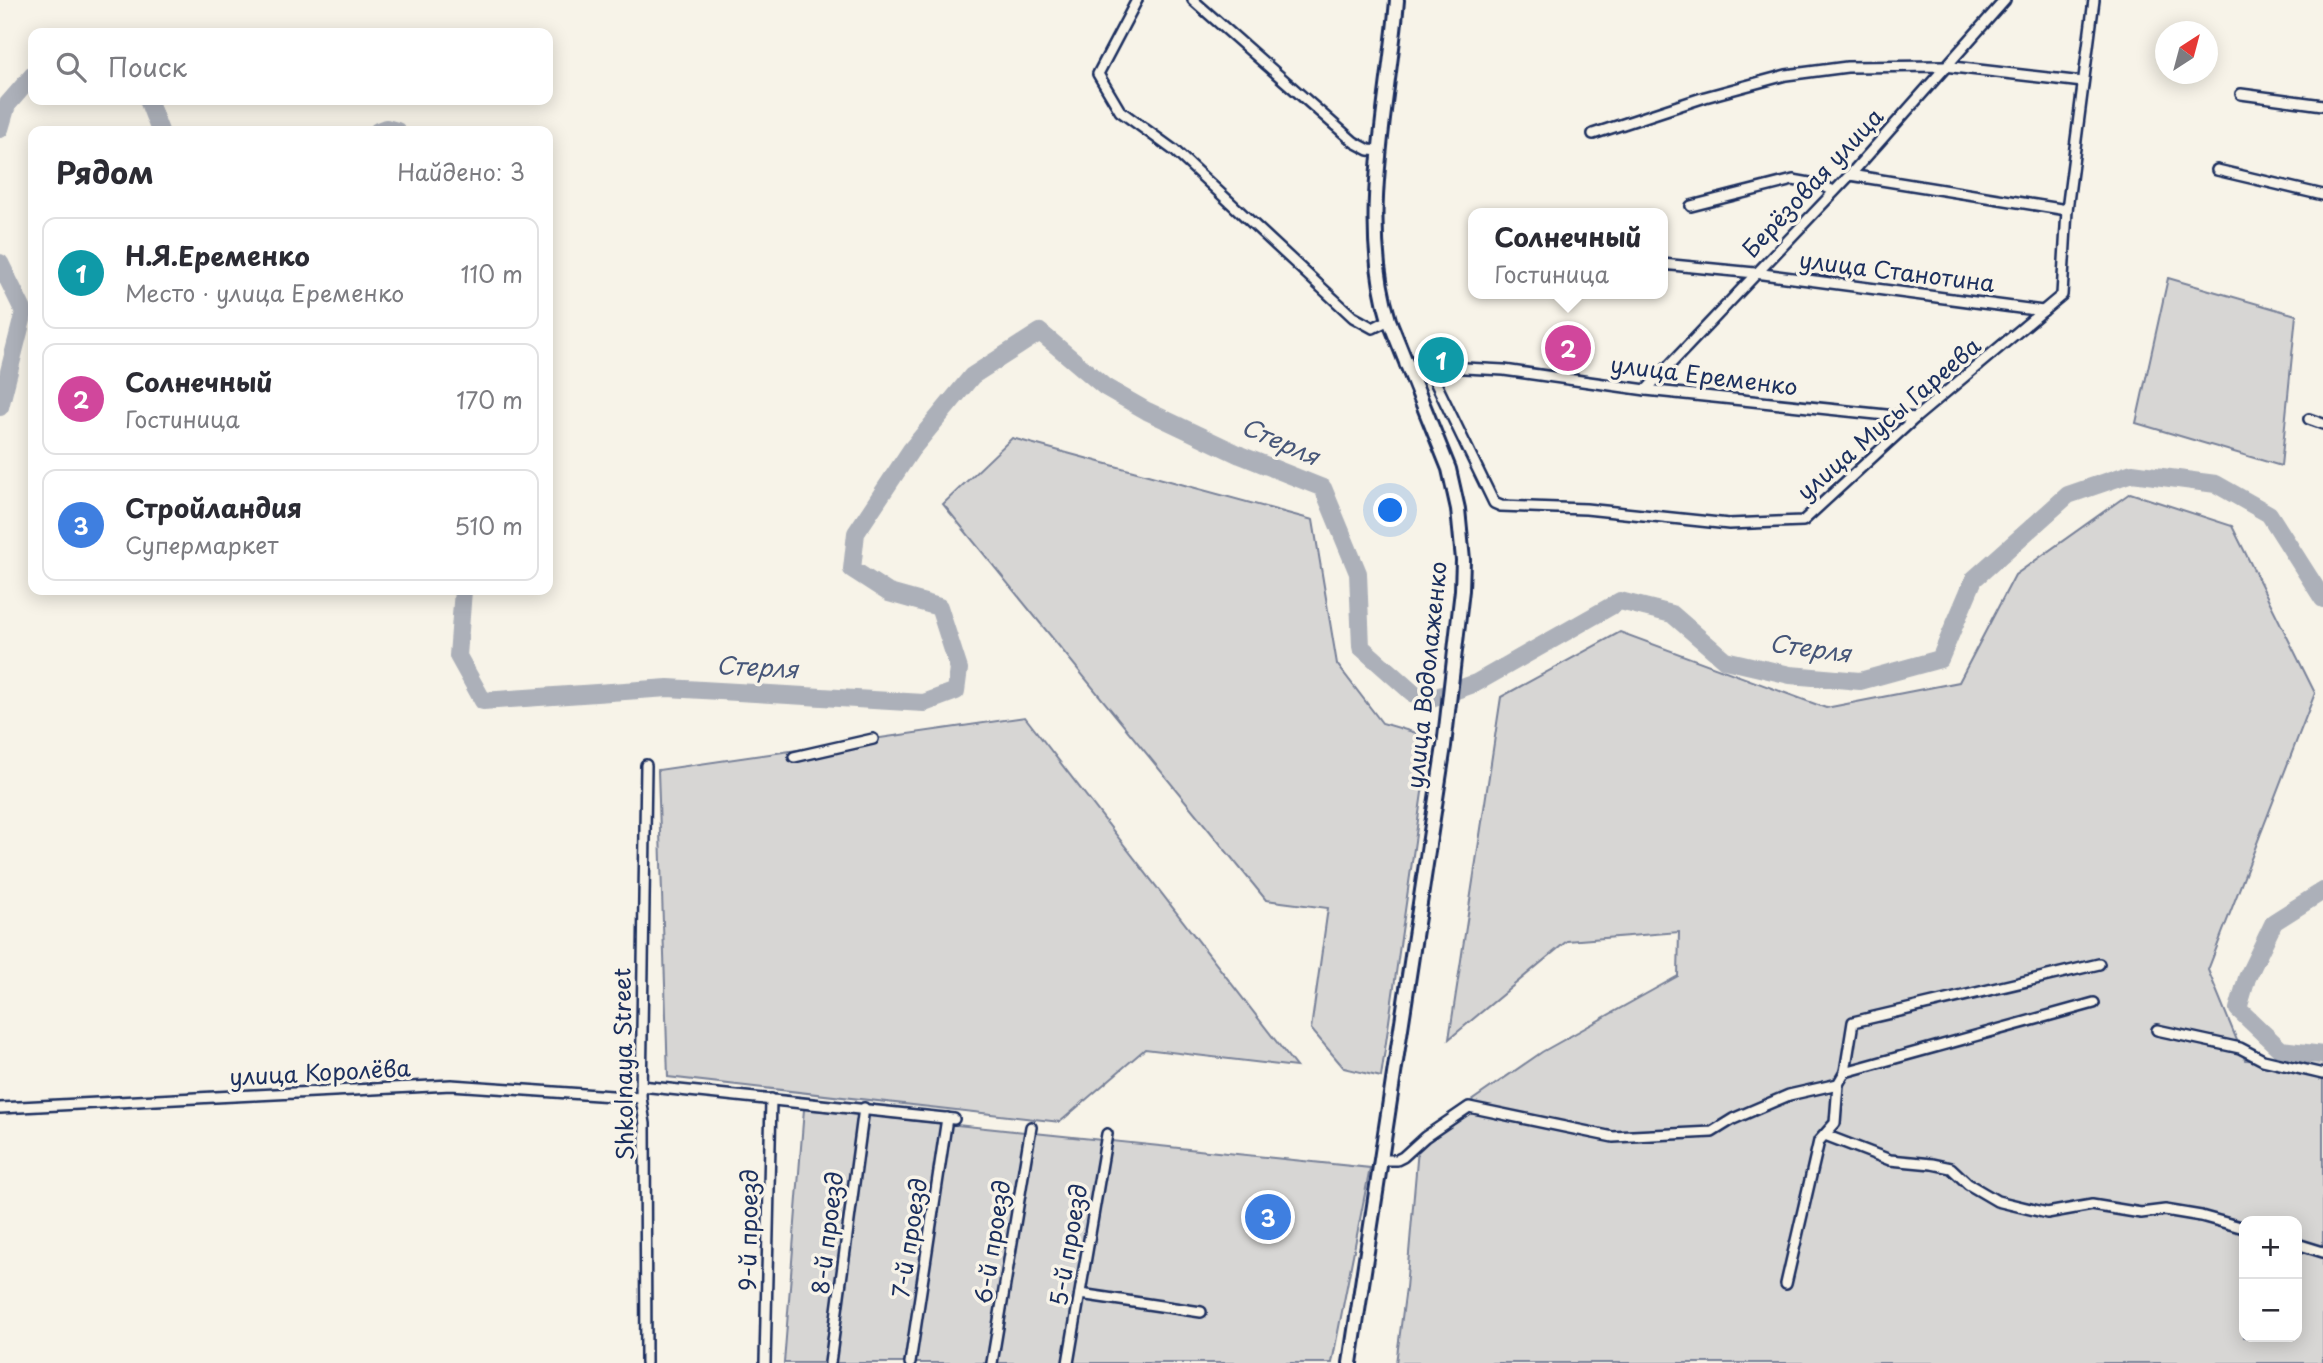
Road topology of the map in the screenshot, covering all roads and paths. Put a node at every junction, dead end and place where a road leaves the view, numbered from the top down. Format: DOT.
graph roads {
  1 [pos="1137,0"];
  2 [pos="1192,0"];
  3 [pos="1397,0"];
  4 [pos="2005,0"];
  5 [pos="2094,0"];
  6 [pos="1944,66"];
  7 [pos="2083,82"];
  8 [pos="2241,94"];
  9 [pos="2323,105"];
  10 [pos="1593,134"];
  11 [pos="1381,151"];
  12 [pos="2217,170"];
  13 [pos="1850,175"];
  14 [pos="1834,191"];
  15 [pos="2323,195"];
  16 [pos="1691,206"];
  17 [pos="2067,210"];
  18 [pos="1668,265"];
  19 [pos="1755,273"];
  20 [pos="2043,311"];
  21 [pos="1389,320"];
  22 [pos="1405,365"];
  23 [pos="1428,368"];
  24 [pos="1646,390"];
  25 [pos="1915,418"];
  26 [pos="2309,419"];
  27 [pos="2323,424"];
  28 [pos="873,739"];
  29 [pos="794,757"];
  30 [pos="646,765"];
  31 [pos="2099,964"];
  32 [pos="2094,1003"];
  33 [pos="2157,1030"];
  34 [pos="1845,1072"];
  35 [pos="2323,1074"];
  36 [pos="1838,1084"];
  37 [pos="641,1086"];
  38 [pos="641,1098"];
  39 [pos="771,1099"];
  40 [pos="0,1108"];
  41 [pos="863,1108"];
  42 [pos="1031,1127"];
  43 [pos="1108,1133"];
  44 [pos="1825,1135"];
  45 [pos="1381,1160"];
  46 [pos="2239,1227"];
  47 [pos="2302,1246"];
  48 [pos="2323,1252"];
  49 [pos="1786,1284"];
  50 [pos="1080,1294"];
  51 [pos="1201,1312"];
  52 [pos="646,1363"];
  53 [pos="765,1363"];
  54 [pos="830,1363"];
  55 [pos="910,1363"];
  56 [pos="992,1363"];
  57 [pos="1069,1363"];
  58 [pos="1350,1363"];
  1 -- 21 [label="street"];
  2 -- 11 [label="street"];
  3 -- 11 [label="main road, улица Водолаженко"];
  4 -- 6 [label="street, Берёзовая улица"];
  5 -- 7 [label="street, улица Мусы Гареева"];
  6 -- 7 [label="street"];
  6 -- 10 [label="street"];
  6 -- 13 [label="street, Берёзовая улица"];
  7 -- 17 [label="street, улица Мусы Гареева"];
  8 -- 9 [label="street"];
  11 -- 21 [label="main road, улица Водолаженко"];
  12 -- 15 [label="street"];
  13 -- 14 [label="street, Берёзовая улица"];
  13 -- 17 [label="street"];
  14 -- 16 [label="street"];
  14 -- 19 [label="street, Берёзовая улица"];
  17 -- 20 [label="street, улица Мусы Гареева"];
  18 -- 19 [label="street, улица Станотина"];
  19 -- 20 [label="street, улица Станотина"];
  19 -- 24 [label="street, Берёзовая улица"];
  20 -- 25 [label="street, улица Мусы Гареева"];
  21 -- 22 [label="main road, улица Водолаженко"];
  22 -- 23 [label="street, улица Еременко"];
  22 -- 45 [label="main road, улица Водолаженко"];
  23 -- 24 [label="street, улица Еременко"];
  23 -- 25 [label="street, улица Мусы Гареева"];
  24 -- 25 [label="street, улица Еременко"];
  26 -- 27 [label="street"];
  28 -- 29 [label="street"];
  30 -- 37 [label="street, Shkolnaya Street"];
  31 -- 34 [label="street"];
  32 -- 34 [label="street"];
  33 -- 35 [label="street"];
  34 -- 36 [label="street"];
  36 -- 44 [label="street"];
  36 -- 45 [label="street"];
  37 -- 38 [label="street, Shkolnaya Street"];
  37 -- 39 [label="street"];
  38 -- 40 [label="street, улица Королёва"];
  38 -- 52 [label="street, Shkolnaya Street"];
  39 -- 41 [label="street"];
  39 -- 53 [label="street, 9-й проезд"];
  41 -- 54 [label="street, 8-й проезд"];
  41 -- 55 [label="street, 7-й проезд"];
  42 -- 56 [label="street, 6-й проезд"];
  43 -- 50 [label="street, 5-й проезд"];
  44 -- 46 [label="street"];
  44 -- 49 [label="street"];
  45 -- 58 [label="main road, улица Водолаженко"];
  47 -- 48 [label="street"];
  50 -- 51 [label="street"];
  50 -- 57 [label="street, 5-й проезд"];
}
